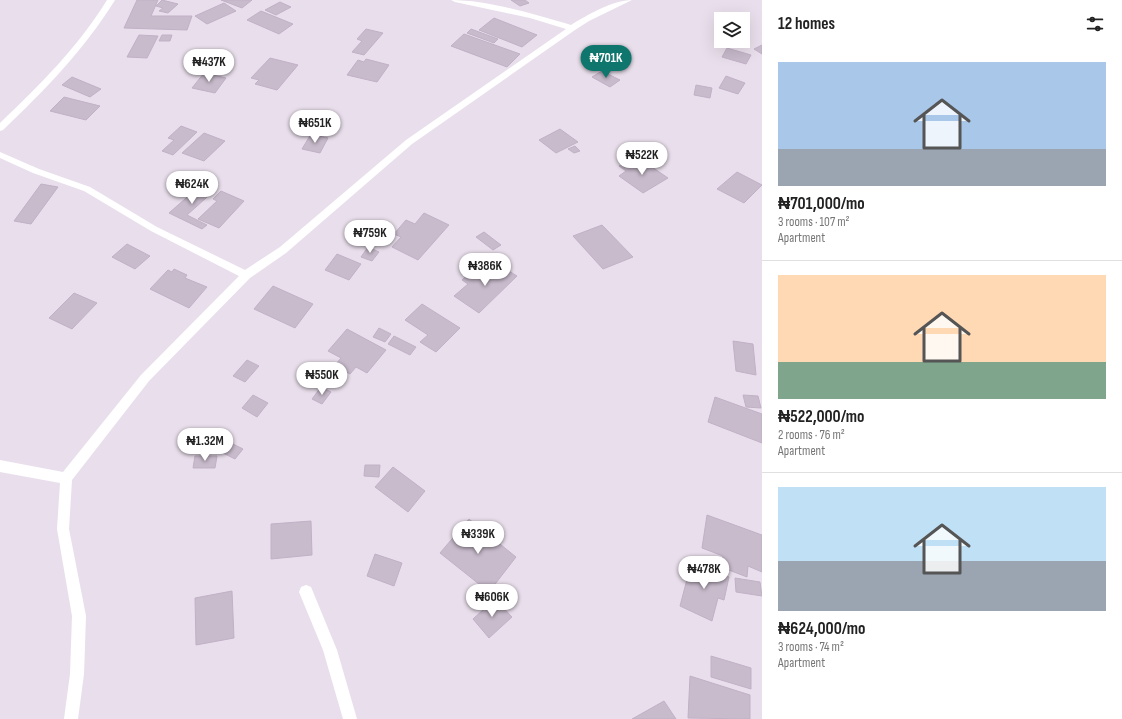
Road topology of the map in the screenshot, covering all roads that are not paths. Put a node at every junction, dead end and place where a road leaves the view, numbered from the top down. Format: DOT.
graph roads {
  1 [pos="112,0"];
  2 [pos="455,0"];
  3 [pos="628,0"];
  4 [pos="572,28"];
  5 [pos="0,128"];
  6 [pos="0,155"];
  7 [pos="246,275"];
  8 [pos="0,466"];
  9 [pos="66,478"];
  10 [pos="306,592"];
  11 [pos="71,719"];
  12 [pos="350,719"];
  1 -- 5 [label="street"];
  2 -- 4 [label="street"];
  3 -- 4 [label="street"];
  4 -- 7 [label="street"];
  6 -- 7 [label="street"];
  7 -- 9 [label="street"];
  8 -- 9 [label="street"];
  9 -- 11 [label="street"];
  10 -- 12 [label="street"];
}
